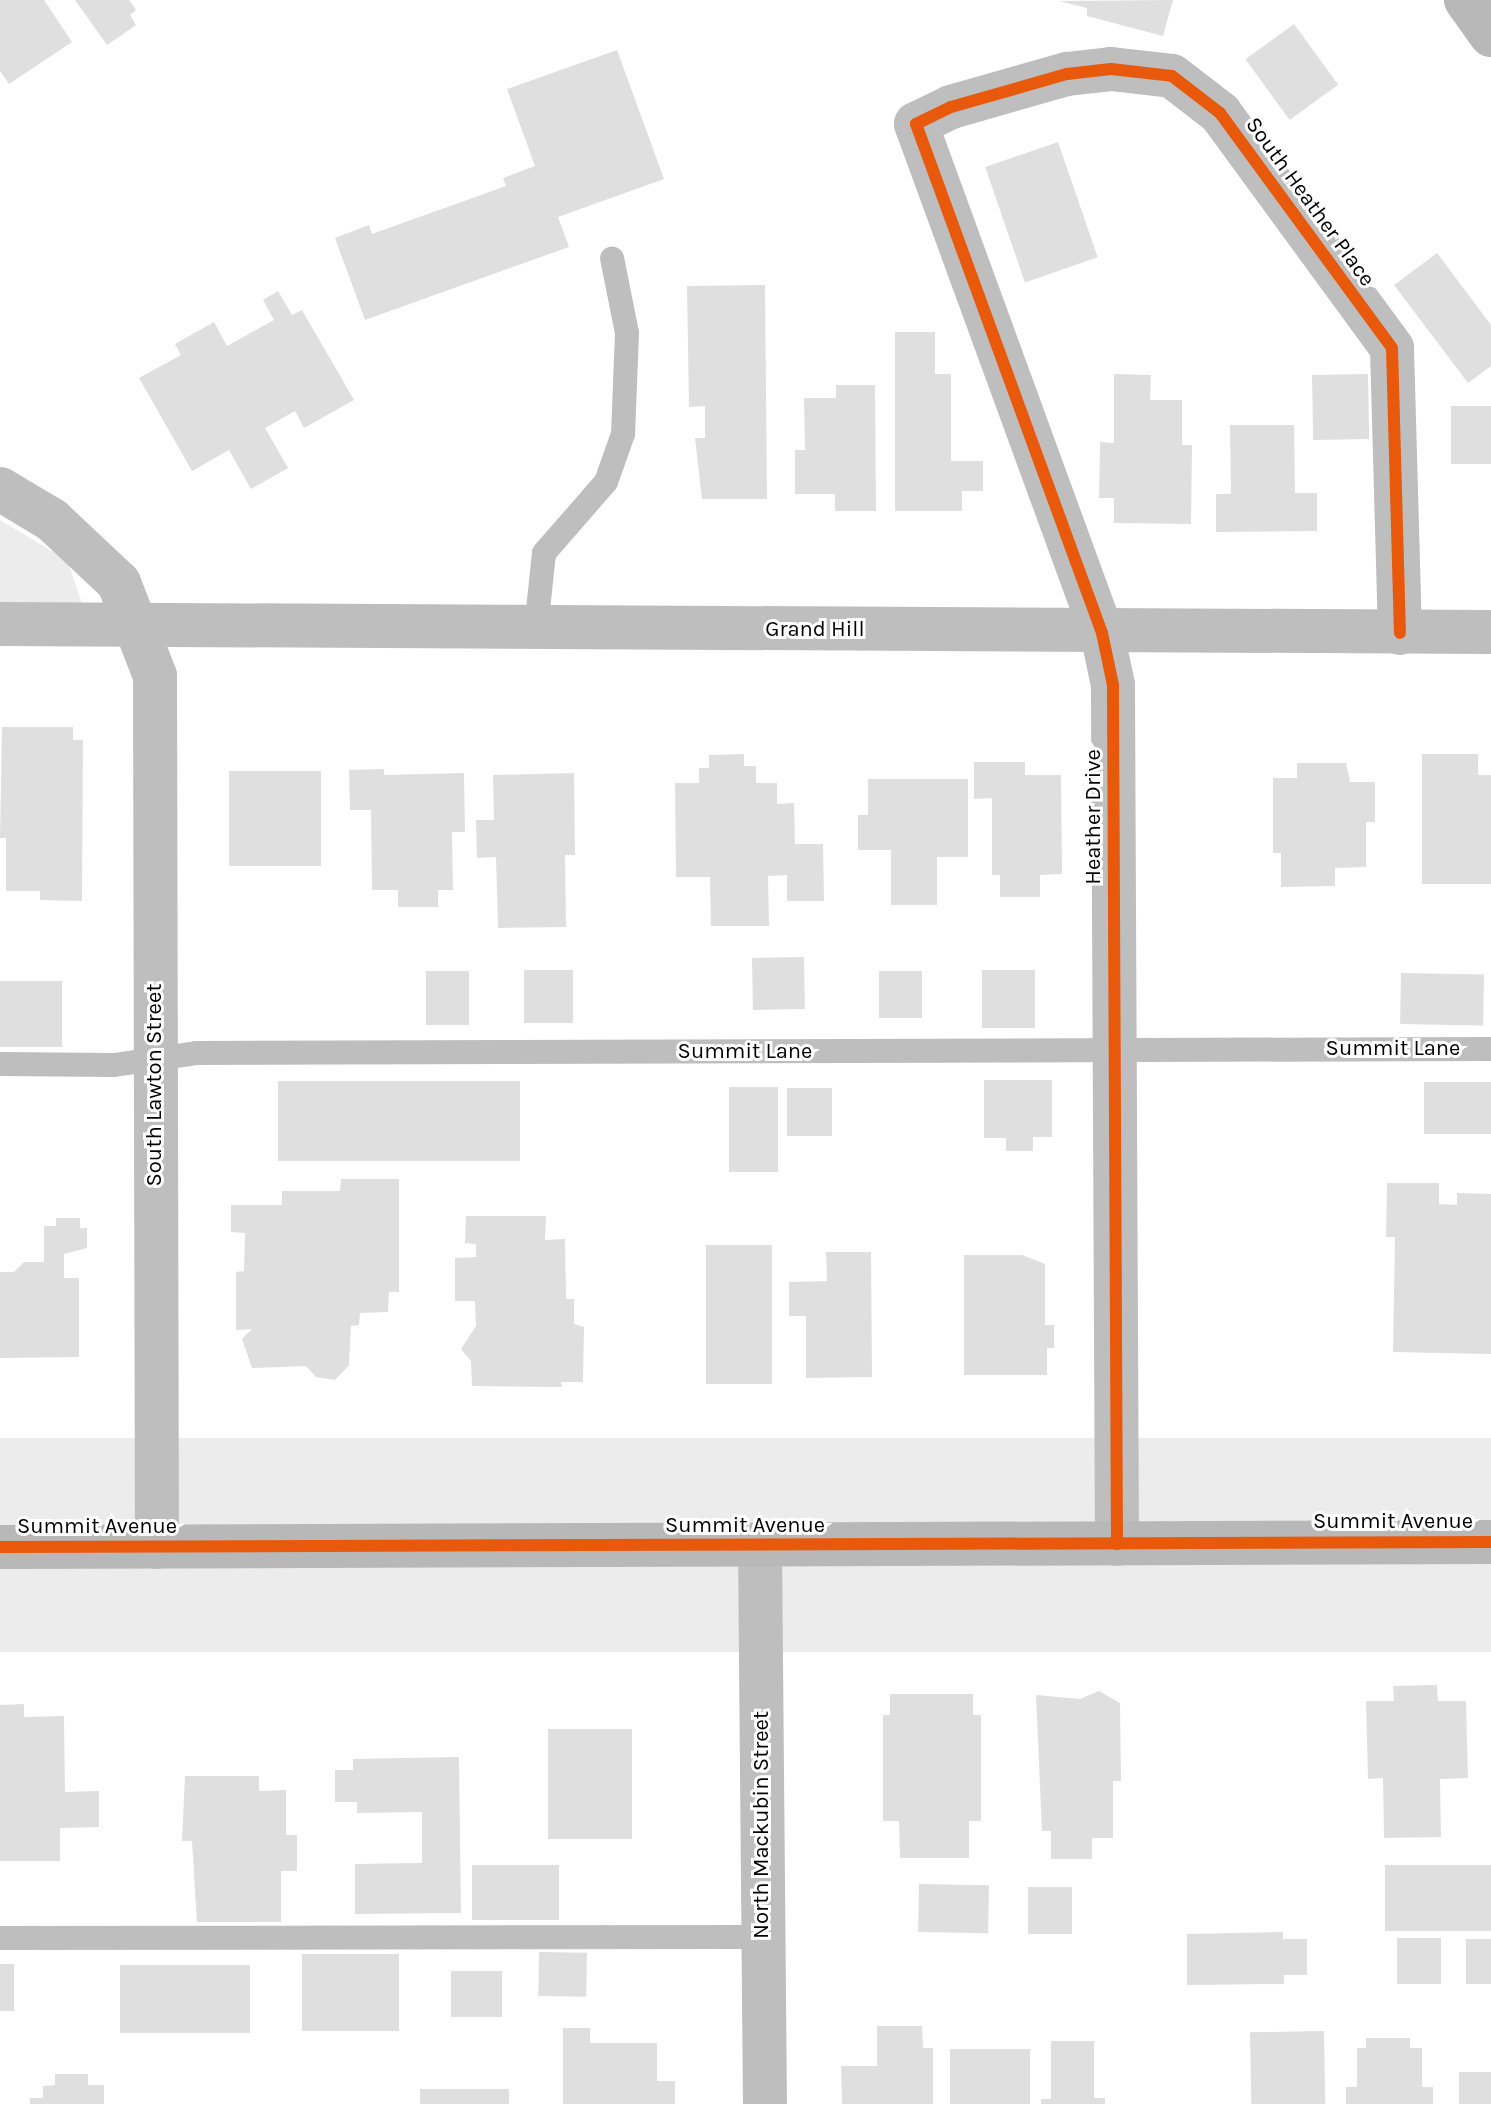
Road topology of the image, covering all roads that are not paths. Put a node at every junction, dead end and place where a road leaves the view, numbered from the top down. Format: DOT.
graph roads {
  1 [pos="1466,0"];
  2 [pos="1491,35"];
  3 [pos="916,124"];
  4 [pos="612,258"];
  5 [pos="0,489"];
  6 [pos="0,624"];
  7 [pos="139,626"];
  8 [pos="536,629"];
  9 [pos="1491,632"];
  10 [pos="1102,633"];
  11 [pos="1400,633"];
  12 [pos="1491,1049"];
  13 [pos="1115,1052"];
  14 [pos="155,1059"];
  15 [pos="0,1064"];
  16 [pos="1491,1542"];
  17 [pos="1117,1544"];
  18 [pos="0,1547"];
  19 [pos="157,1547"];
  20 [pos="760,1547"];
  21 [pos="763,1937"];
  22 [pos="0,1938"];
  23 [pos="765,2104"];
  1 -- 2 [label="street"];
  3 -- 10 [label="street, Heather Drive"];
  3 -- 11 [label="street, South Heather Place"];
  4 -- 8 [label="lane"];
  5 -- 7 [label="street, South Lawton Street"];
  6 -- 7 [label="street, Grand Hill"];
  7 -- 8 [label="street, Grand Hill"];
  7 -- 14 [label="street, South Lawton Street"];
  8 -- 10 [label="street, Grand Hill"];
  9 -- 11 [label="street, Grand Hill"];
  10 -- 11 [label="street, Grand Hill"];
  10 -- 13 [label="street, Heather Drive"];
  12 -- 13 [label="lane, Summit Lane"];
  13 -- 14 [label="lane, Summit Lane"];
  13 -- 17 [label="street, Heather Drive"];
  14 -- 15 [label="lane, Summit Lane"];
  14 -- 19 [label="street, South Lawton Street"];
  16 -- 17 [label="street, Summit Avenue"];
  17 -- 20 [label="street, Summit Avenue"];
  18 -- 19 [label="street, Summit Avenue"];
  19 -- 20 [label="street, Summit Avenue"];
  20 -- 21 [label="street, North Mackubin Street"];
  21 -- 22 [label="lane"];
  21 -- 23 [label="street, North Mackubin Street"];
}
